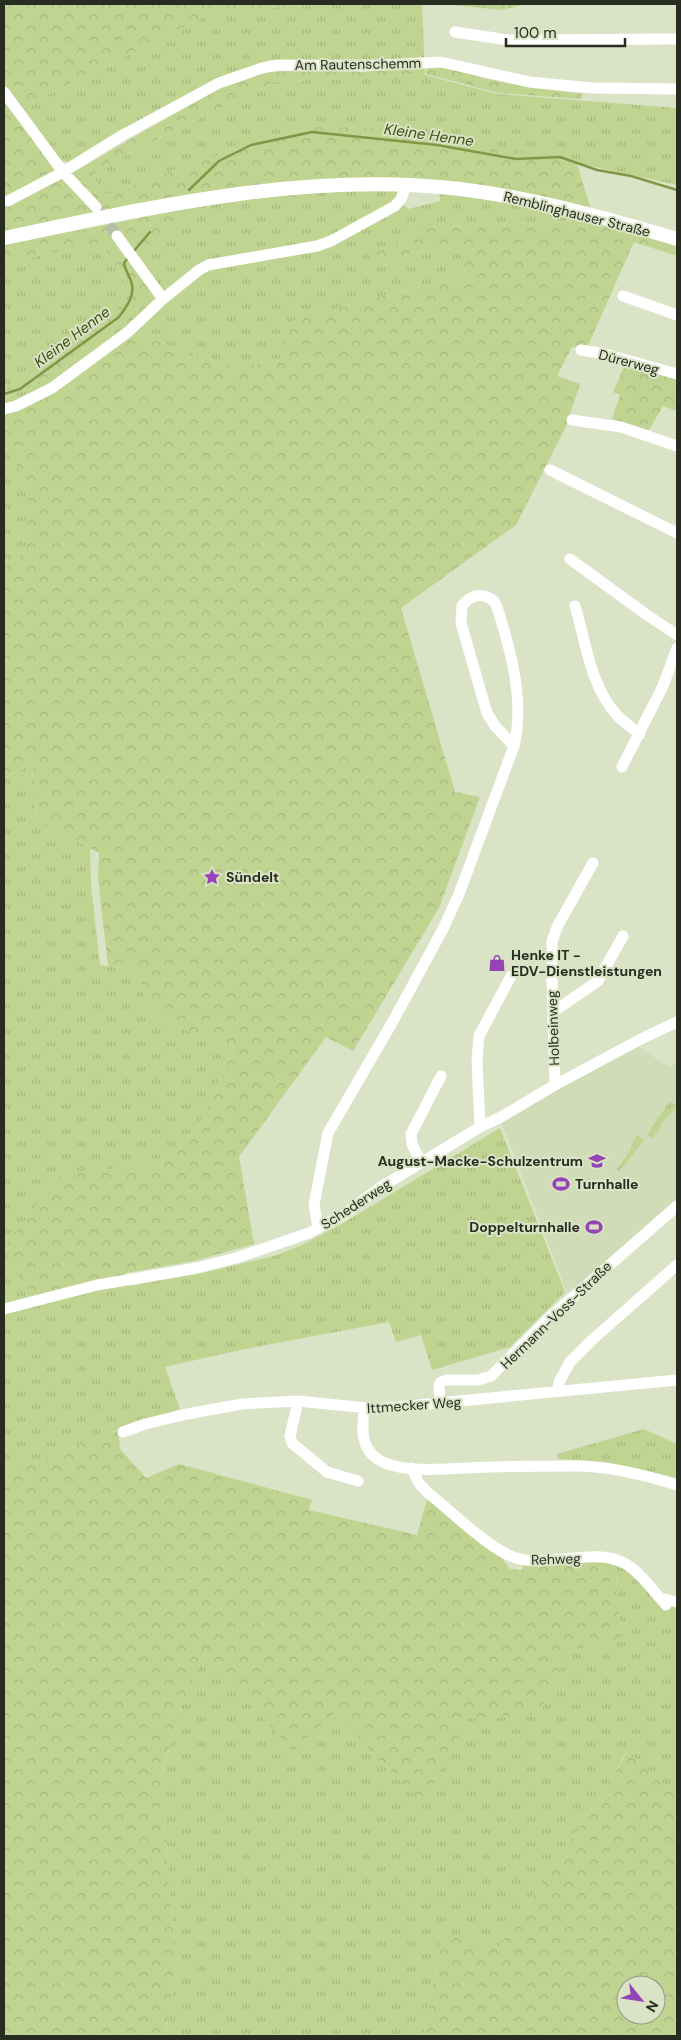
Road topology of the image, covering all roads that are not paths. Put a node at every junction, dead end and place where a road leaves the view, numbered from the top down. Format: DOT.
graph roads {
  1 [pos="455,32"];
  2 [pos="677,39"];
  3 [pos="677,89"];
  4 [pos="4,92"];
  5 [pos="63,172"];
  6 [pos="406,185"];
  7 [pos="8,201"];
  8 [pos="96,207"];
  9 [pos="117,236"];
  10 [pos="4,238"];
  11 [pos="677,239"];
  12 [pos="623,296"];
  13 [pos="163,299"];
  14 [pos="677,314"];
  15 [pos="580,350"];
  16 [pos="677,374"];
  17 [pos="4,409"];
  18 [pos="572,420"];
  19 [pos="677,446"];
  20 [pos="550,470"];
  21 [pos="677,534"];
  22 [pos="570,559"];
  23 [pos="575,606"];
  24 [pos="677,635"];
  25 [pos="677,648"];
  26 [pos="640,734"];
  27 [pos="514,746"];
  28 [pos="622,767"];
  29 [pos="594,862"];
  30 [pos="623,936"];
  31 [pos="512,976"];
  32 [pos="553,1012"];
  33 [pos="677,1022"];
  34 [pos="441,1076"];
  35 [pos="555,1085"];
  36 [pos="480,1127"];
  37 [pos="421,1162"];
  38 [pos="677,1206"];
  39 [pos="318,1228"];
  40 [pos="677,1265"];
  41 [pos="4,1309"];
  42 [pos="677,1380"];
  43 [pos="558,1392"];
  44 [pos="298,1402"];
  45 [pos="440,1404"];
  46 [pos="364,1409"];
  47 [pos="123,1432"];
  48 [pos="412,1468"];
  49 [pos="358,1482"];
  50 [pos="677,1485"];
  51 [pos="668,1602"];
  1 -- 2 [label="street"];
  3 -- 5 [label="street, Am Rautenschemm"];
  4 -- 5 [label="street"];
  5 -- 7 [label="street, Am Rautenschemm"];
  5 -- 8 [label="street"];
  6 -- 10 [label="main road, Remblinghauser Straße"];
  6 -- 11 [label="main road, Remblinghauser Straße"];
  6 -- 13 [label="street"];
  9 -- 13 [label="street"];
  12 -- 14 [label="street"];
  13 -- 17 [label="street"];
  15 -- 16 [label="street, Dürerweg"];
  18 -- 19 [label="street"];
  20 -- 21 [label="street"];
  22 -- 24 [label="street"];
  23 -- 26 [label="street"];
  25 -- 26 [label="street"];
  26 -- 28 [label="street"];
  27 -- 27 [label="street"];
  27 -- 39 [label="street"];
  29 -- 32 [label="street, Holbeinweg"];
  30 -- 32 [label="street"];
  31 -- 36 [label="street"];
  32 -- 35 [label="street, Holbeinweg"];
  33 -- 35 [label="street, Schederweg"];
  34 -- 37 [label="street"];
  35 -- 36 [label="street, Schederweg"];
  36 -- 37 [label="street, Schederweg"];
  37 -- 39 [label="street, Schederweg"];
  38 -- 45 [label="street, Hermann-Voss-Straße"];
  39 -- 41 [label="street, Schederweg"];
  40 -- 43 [label="street"];
  42 -- 43 [label="street, Ittmecker Weg"];
  43 -- 45 [label="street, Ittmecker Weg"];
  44 -- 46 [label="street, Ittmecker Weg"];
  44 -- 47 [label="street, Ittmecker Weg"];
  44 -- 49 [label="street"];
  45 -- 46 [label="street, Ittmecker Weg"];
  46 -- 48 [label="street"];
  48 -- 50 [label="street"];
  48 -- 51 [label="street, Rehweg"];
}
